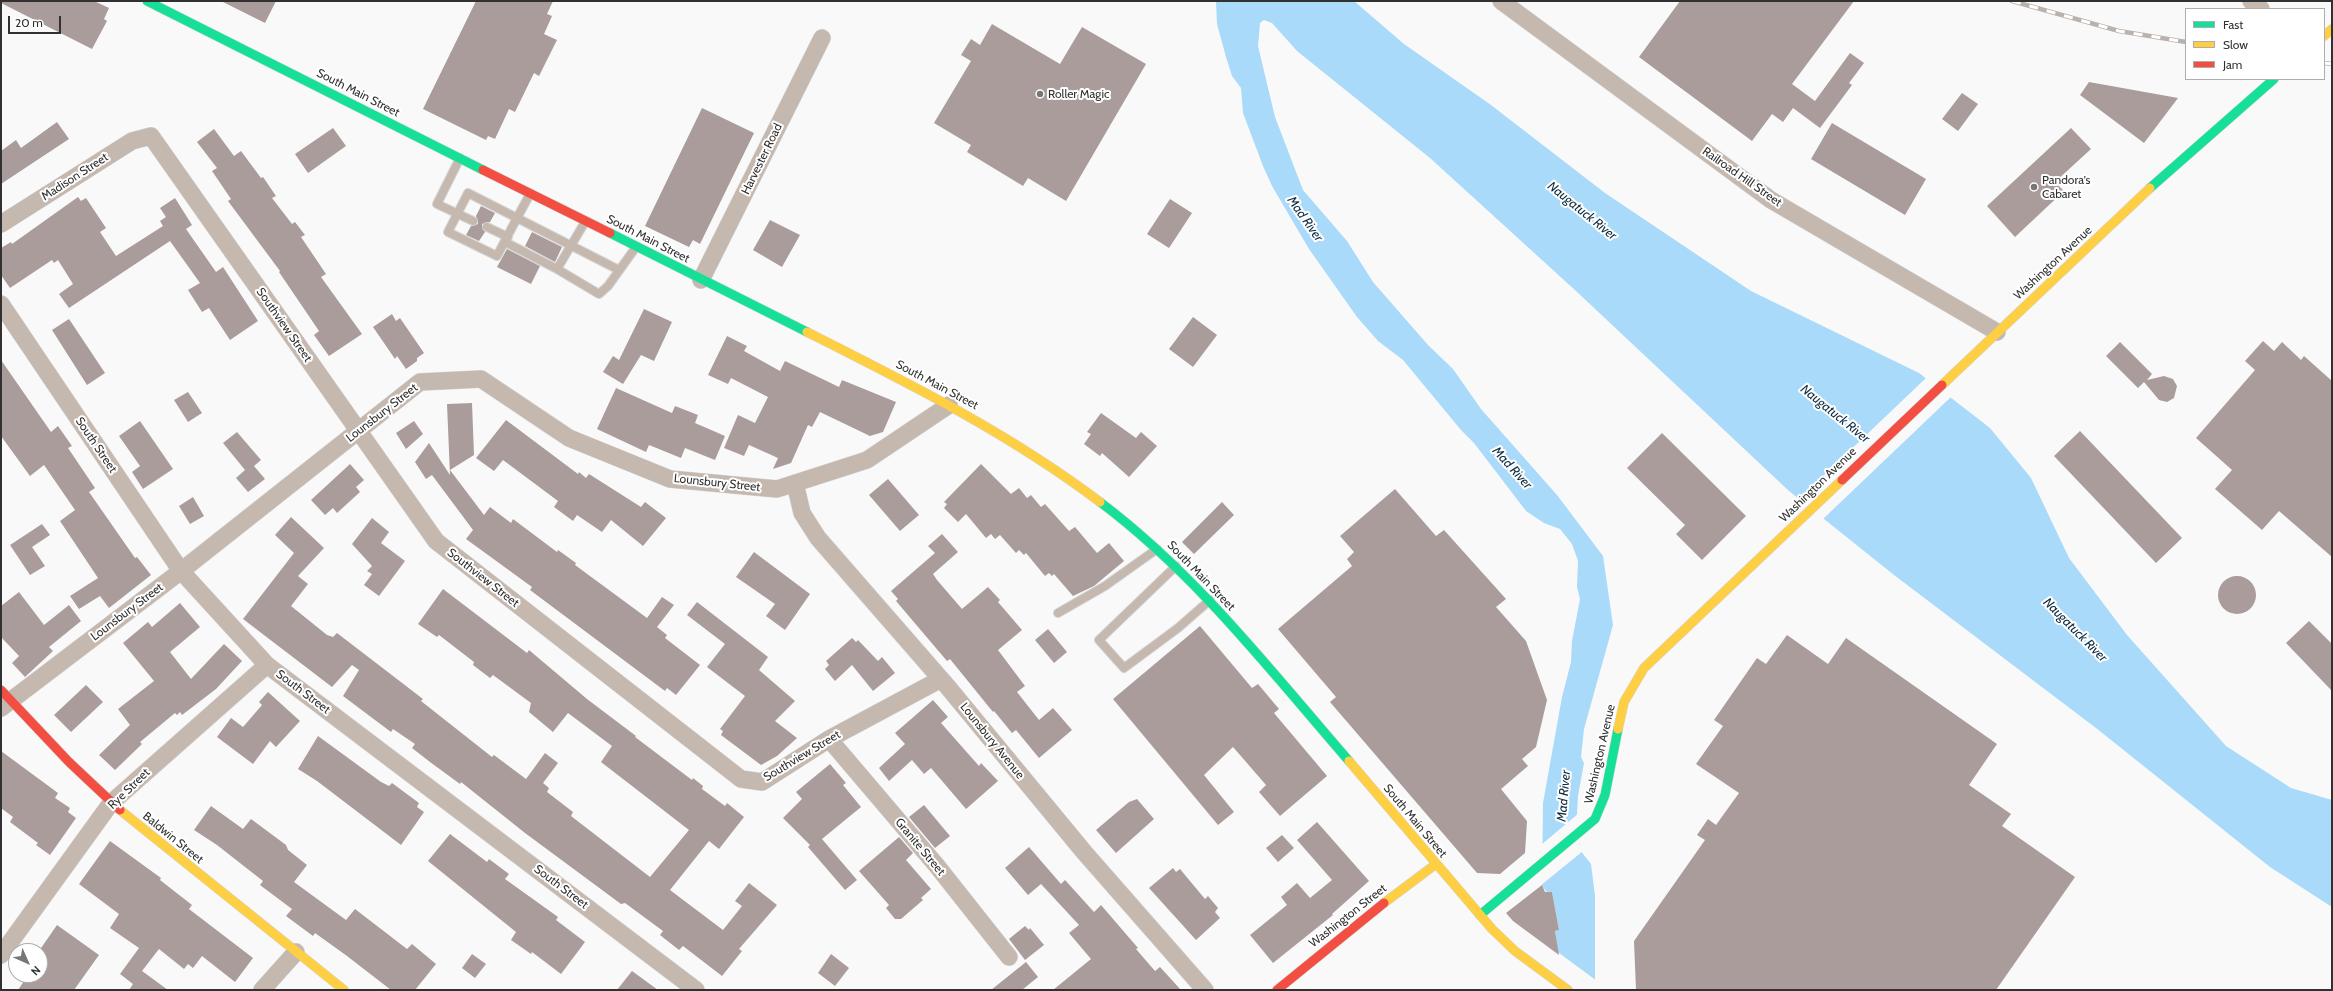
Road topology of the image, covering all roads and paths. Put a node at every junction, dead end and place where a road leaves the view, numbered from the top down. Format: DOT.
graph roads {
  1 [pos="147,1"];
  2 [pos="1500,1"];
  3 [pos="2251,1"];
  4 [pos="2260,8"];
  5 [pos="822,38"];
  6 [pos="2273,80"];
  7 [pos="151,136"];
  8 [pos="460,158"];
  9 [pos="530,193"];
  10 [pos="457,214"];
  11 [pos="517,218"];
  12 [pos="473,220"];
  13 [pos="586,222"];
  14 [pos="1,224"];
  15 [pos="487,227"];
  16 [pos="506,239"];
  17 [pos="572,246"];
  18 [pos="636,246"];
  19 [pos="557,269"];
  20 [pos="619,270"];
  21 [pos="701,280"];
  22 [pos="1,304"];
  23 [pos="1998,332"];
  24 [pos="949,405"];
  25 [pos="359,431"];
  26 [pos="795,483"];
  27 [pos="1158,548"];
  28 [pos="1176,566"];
  29 [pos="181,571"];
  30 [pos="1210,600"];
  31 [pos="1058,613"];
  32 [pos="267,665"];
  33 [pos="941,679"];
  34 [pos="4,699"];
  35 [pos="829,739"];
  36 [pos="111,803"];
  37 [pos="1436,864"];
  38 [pos="1480,915"];
  39 [pos="296,952"];
  40 [pos="1,955"];
  41 [pos="1009,957"];
  42 [pos="262,990"];
  43 [pos="344,990"];
  44 [pos="696,990"];
  45 [pos="1205,990"];
  46 [pos="1277,990"];
  47 [pos="1568,990"];
  1 -- 8 [label="main road, South Main Street"];
  2 -- 23 [label="street, Railroad Hill Street"];
  3 -- 4 [label="street"];
  5 -- 21 [label="street, Harvester Road"];
  6 -- 23 [label="main road, Washington Avenue"];
  7 -- 14 [label="street, Madison Street"];
  7 -- 25 [label="street, Southview Street"];
  8 -- 9 [label="main road, South Main Street"];
  8 -- 10 [label="lane"];
  9 -- 11 [label="lane"];
  9 -- 13 [label="main road, South Main Street"];
  10 -- 11 [label="lane"];
  10 -- 12 [label="lane"];
  10 -- 16 [label="lane"];
  11 -- 16 [label="lane"];
  11 -- 17 [label="lane"];
  13 -- 17 [label="lane"];
  13 -- 18 [label="main road, South Main Street"];
  15 -- 16 [label="lane"];
  16 -- 19 [label="lane"];
  17 -- 19 [label="lane"];
  17 -- 20 [label="lane"];
  18 -- 20 [label="lane"];
  18 -- 21 [label="main road, South Main Street"];
  19 -- 20 [label="lane"];
  21 -- 24 [label="main road, South Main Street"];
  22 -- 29 [label="street, South Street"];
  23 -- 38 [label="main road, Washington Avenue"];
  24 -- 26 [label="street, Lounsbury Street"];
  24 -- 27 [label="main road, South Main Street"];
  25 -- 26 [label="street, Lounsbury Street"];
  25 -- 29 [label="street, Lounsbury Street"];
  25 -- 35 [label="street, Southview Street"];
  26 -- 33 [label="street, Lounsbury Avenue"];
  27 -- 28 [label="main road, South Main Street"];
  27 -- 31 [label="lane"];
  28 -- 30 [label="main road, South Main Street"];
  28 -- 30 [label="lane"];
  29 -- 32 [label="street, South Street"];
  29 -- 34 [label="street, Lounsbury Street"];
  30 -- 37 [label="main road, South Main Street"];
  32 -- 36 [label="street, Rye Street"];
  32 -- 44 [label="street, South Street"];
  33 -- 35 [label="street, Southview Street"];
  33 -- 45 [label="street, Lounsbury Avenue"];
  34 -- 36 [label="main road, Baldwin Street"];
  35 -- 41 [label="street, Granite Street"];
  36 -- 39 [label="main road, Baldwin Street"];
  36 -- 40 [label="street, Rye Street"];
  37 -- 38 [label="main road, South Main Street"];
  37 -- 46 [label="main road, Washington Street"];
  38 -- 47 [label="main road, South Main Street"];
  39 -- 42 [label="street"];
  39 -- 43 [label="main road, Baldwin Street"];
}
